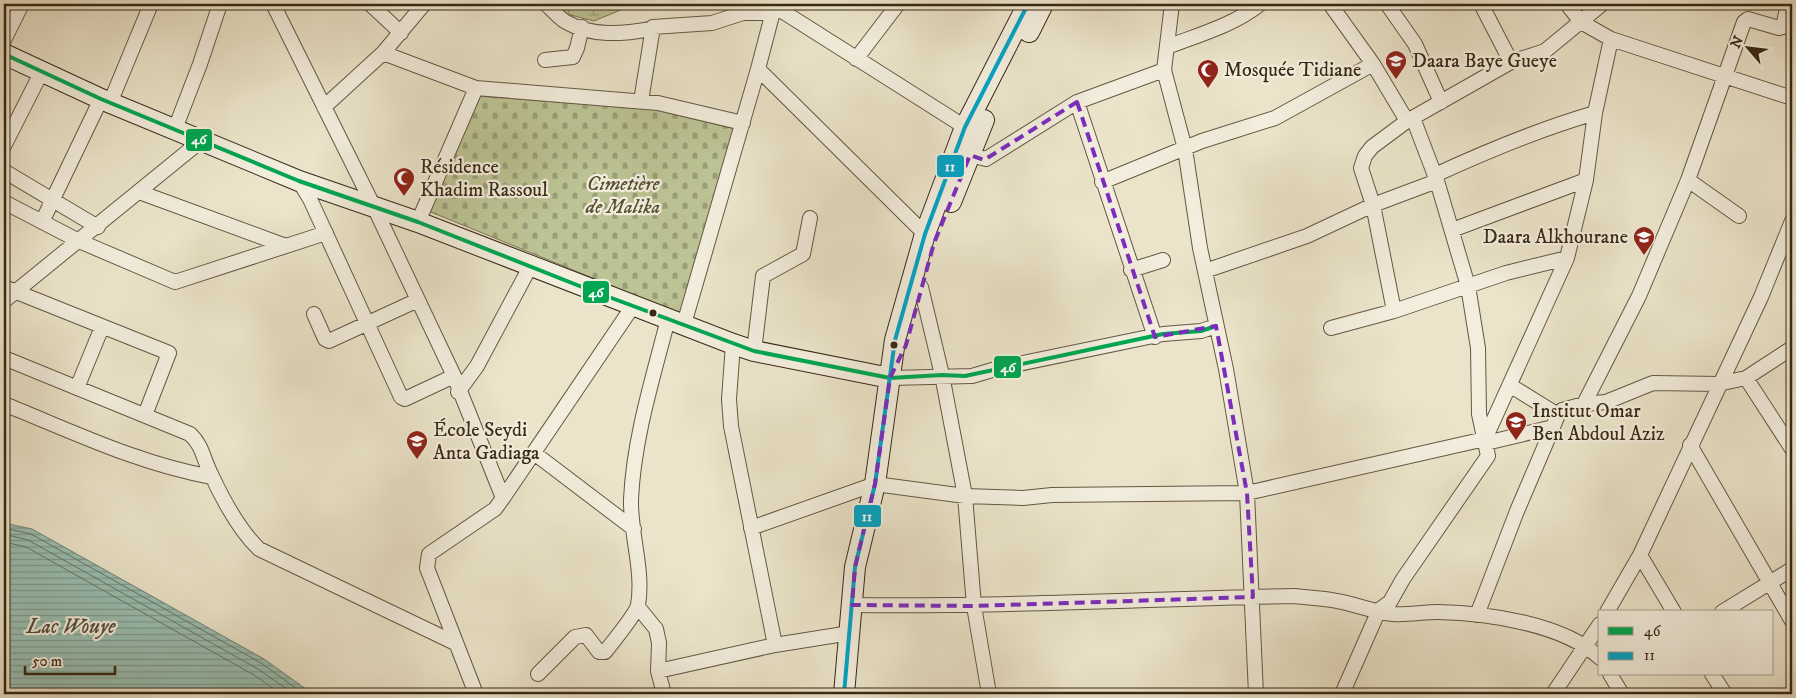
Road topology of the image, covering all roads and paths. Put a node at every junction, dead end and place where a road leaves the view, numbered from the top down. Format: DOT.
graph roads {
  1 [pos="22,4"];
  2 [pos="151,4"];
  3 [pos="220,4"];
  4 [pos="273,4"];
  5 [pos="370,4"];
  6 [pos="424,4"];
  7 [pos="546,4"];
  8 [pos="898,4"];
  9 [pos="1028,4"];
  10 [pos="1043,4"];
  11 [pos="1172,4"];
  12 [pos="1260,4"];
  13 [pos="1330,4"];
  14 [pos="1387,4"];
  15 [pos="1481,4"];
  16 [pos="1567,4"];
  17 [pos="1602,4"];
  18 [pos="1788,4"];
  19 [pos="774,8"];
  20 [pos="1581,22"];
  21 [pos="582,27"];
  22 [pos="651,30"];
  23 [pos="402,33"];
  24 [pos="1611,39"];
  25 [pos="4,40"];
  26 [pos="1167,47"];
  27 [pos="384,53"];
  28 [pos="4,54"];
  29 [pos="856,59"];
  30 [pos="545,60"];
  31 [pos="1511,62"];
  32 [pos="1372,64"];
  33 [pos="758,69"];
  34 [pos="1164,70"];
  35 [pos="42,71"];
  36 [pos="1726,76"];
  37 [pos="476,88"];
  38 [pos="1792,98"];
  39 [pos="641,100"];
  40 [pos="106,101"];
  41 [pos="1077,102"];
  42 [pos="1440,102"];
  43 [pos="324,107"];
  44 [pos="1595,113"];
  45 [pos="1410,120"];
  46 [pos="743,123"];
  47 [pos="965,127"];
  48 [pos="175,129"];
  49 [pos="202,140"];
  50 [pos="4,146"];
  51 [pos="1185,149"];
  52 [pos="970,155"];
  53 [pos="4,171"];
  54 [pos="1436,178"];
  55 [pos="1586,180"];
  56 [pos="1688,180"];
  57 [pos="299,181"];
  58 [pos="1102,182"];
  59 [pos="139,192"];
  60 [pos="53,200"];
  61 [pos="4,202"];
  62 [pos="1373,205"];
  63 [pos="375,208"];
  64 [pos="1739,216"];
  65 [pos="810,218"];
  66 [pos="1792,221"];
  67 [pos="42,222"];
  68 [pos="418,222"];
  69 [pos="98,227"];
  70 [pos="1452,230"];
  71 [pos="326,233"];
  72 [pos="925,234"];
  73 [pos="79,241"];
  74 [pos="286,246"];
  75 [pos="1567,258"];
  76 [pos="1163,260"];
  77 [pos="530,267"];
  78 [pos="1131,270"];
  79 [pos="1206,271"];
  80 [pos="1468,286"];
  81 [pos="921,287"];
  82 [pos="7,293"];
  83 [pos="418,300"];
  84 [pos="633,306"];
  85 [pos="1394,311"];
  86 [pos="314,314"];
  87 [pos="676,321"];
  88 [pos="366,322"];
  89 [pos="1216,326"];
  90 [pos="102,327"];
  91 [pos="1331,328"];
  92 [pos="1154,337"];
  93 [pos="733,344"];
  94 [pos="1792,348"];
  95 [pos="754,351"];
  96 [pos="4,358"];
  97 [pos="942,375"];
  98 [pos="454,376"];
  99 [pos="890,378"];
  100 [pos="1746,378"];
  101 [pos="1718,384"];
  102 [pos="1511,386"];
  103 [pos="77,388"];
  104 [pos="458,392"];
  105 [pos="4,404"];
  106 [pos="1584,404"];
  107 [pos="145,416"];
  108 [pos="1556,421"];
  109 [pos="1486,441"];
  110 [pos="1690,446"];
  111 [pos="1792,449"];
  112 [pos="534,453"];
  113 [pos="212,476"];
  114 [pos="874,484"];
  115 [pos="1247,493"];
  116 [pos="965,496"];
  117 [pos="502,498"];
  118 [pos="751,528"];
  119 [pos="634,529"];
  120 [pos="1640,555"];
  121 [pos="1792,569"];
  122 [pos="1769,583"];
  123 [pos="1253,597"];
  124 [pos="852,605"];
  125 [pos="974,606"];
  126 [pos="638,607"];
  127 [pos="1379,610"];
  128 [pos="1608,610"];
  129 [pos="1673,610"];
  130 [pos="1725,610"];
  131 [pos="1477,615"];
  132 [pos="1792,621"];
  133 [pos="1598,627"];
  134 [pos="850,633"];
  135 [pos="455,643"];
  136 [pos="775,645"];
  137 [pos="1587,646"];
  138 [pos="1598,656"];
  139 [pos="658,670"];
  140 [pos="538,674"];
  141 [pos="1615,676"];
  142 [pos="1713,676"];
  143 [pos="476,694"];
  144 [pos="664,694"];
  145 [pos="844,694"];
  146 [pos="989,694"];
  147 [pos="1256,694"];
  148 [pos="1342,694"];
  149 [pos="1553,694"];
  150 [pos="1622,694"];
  151 [pos="1725,694"];
  1 -- 25 [label="street"];
  2 -- 40 [label="street"];
  3 -- 48 [label="street"];
  4 -- 43 [label="street"];
  5 -- 23 [label="street"];
  6 -- 23 [label="street"];
  7 -- 21 [label="street"];
  8 -- 29 [label="street"];
  9 -- 47 [label="main road"];
  10 -- 52 [label="main road"];
  11 -- 26 [label="street"];
  12 -- 26 [label="street"];
  13 -- 32 [label="street"];
  14 -- 42 [label="street"];
  15 -- 31 [label="street"];
  16 -- 20 [label="street"];
  17 -- 20 [label="street"];
  18 -- 36 [label="street"];
  19 -- 22 [label="street"];
  19 -- 29 [label="street"];
  19 -- 33 [label="street"];
  20 -- 24 [label="street"];
  20 -- 31 [label="street"];
  21 -- 22 [label="street"];
  21 -- 30 [label="street"];
  22 -- 39 [label="street"];
  23 -- 27 [label="street"];
  24 -- 36 [label="street"];
  24 -- 44 [label="street"];
  26 -- 34 [label="street"];
  27 -- 37 [label="street"];
  27 -- 43 [label="street"];
  28 -- 35 [label="main road"];
  29 -- 47 [label="street"];
  31 -- 42 [label="street"];
  32 -- 45 [label="street"];
  32 -- 51 [label="street"];
  33 -- 46 [label="street"];
  33 -- 72 [label="street"];
  34 -- 41 [label="street"];
  34 -- 51 [label="street"];
  35 -- 40 [label="main road"];
  35 -- 50 [label="street"];
  36 -- 38 [label="street"];
  36 -- 56 [label="street"];
  37 -- 39 [label="street"];
  37 -- 68 [label="street"];
  39 -- 46 [label="street"];
  40 -- 48 [label="main road"];
  40 -- 60 [label="street"];
  41 -- 52 [label="street"];
  41 -- 58 [label="street"];
  42 -- 45 [label="street"];
  43 -- 63 [label="street"];
  44 -- 54 [label="street"];
  44 -- 55 [label="street"];
  45 -- 54 [label="street"];
  45 -- 62 [label="street"];
  46 -- 87 [label="street"];
  47 -- 72 [label="main road"];
  48 -- 49 [label="main road"];
  49 -- 57 [label="main road"];
  49 -- 59 [label="street"];
  51 -- 58 [label="street"];
  51 -- 79 [label="street"];
  52 -- 81 [label="main road"];
  53 -- 60 [label="street"];
  54 -- 62 [label="street"];
  54 -- 70 [label="street"];
  55 -- 70 [label="street"];
  55 -- 75 [label="street"];
  56 -- 64 [label="street"];
  56 -- 106 [label="street"];
  57 -- 63 [label="main road"];
  57 -- 71 [label="street"];
  58 -- 78 [label="street"];
  59 -- 69 [label="street"];
  59 -- 74 [label="street"];
  60 -- 67 [label="street"];
  60 -- 69 [label="street"];
  61 -- 67 [label="street"];
  62 -- 79 [label="street"];
  62 -- 85 [label="street"];
  63 -- 68 [label="main road"];
  63 -- 83 [label="street"];
  65 -- 95 [label="street"];
  66 -- 101 [label="street"];
  67 -- 73 [label="street"];
  68 -- 77 [label="main road"];
  69 -- 73 [label="street"];
  70 -- 80 [label="street"];
  71 -- 74 [label="street"];
  71 -- 88 [label="street"];
  72 -- 99 [label="main road"];
  73 -- 74 [label="street"];
  73 -- 82 [label="street"];
  75 -- 80 [label="street"];
  75 -- 102 [label="street"];
  76 -- 78 [label="street"];
  77 -- 84 [label="main road"];
  77 -- 104 [label="street"];
  78 -- 92 [label="street"];
  79 -- 89 [label="street"];
  80 -- 85 [label="street"];
  80 -- 109 [label="street"];
  81 -- 97 [label="street"];
  81 -- 99 [label="main road"];
  82 -- 90 [label="street"];
  83 -- 88 [label="street"];
  83 -- 98 [label="street"];
  84 -- 87 [label="main road"];
  84 -- 112 [label="street"];
  85 -- 91 [label="street"];
  86 -- 88 [label="street"];
  87 -- 93 [label="main road"];
  87 -- 119 [label="street"];
  88 -- 98 [label="street"];
  89 -- 92 [label="street"];
  89 -- 115 [label="street"];
  90 -- 103 [label="street"];
  90 -- 107 [label="street"];
  92 -- 97 [label="street"];
  93 -- 95 [label="main road"];
  93 -- 118 [label="street"];
  94 -- 100 [label="street"];
  95 -- 99 [label="main road"];
  96 -- 103 [label="street"];
  97 -- 99 [label="street"];
  97 -- 116 [label="street"];
  98 -- 104 [label="street"];
  99 -- 114 [label="main road"];
  100 -- 101 [label="street"];
  100 -- 111 [label="street"];
  101 -- 106 [label="street"];
  101 -- 110 [label="street"];
  102 -- 108 [label="street"];
  102 -- 109 [label="street"];
  103 -- 107 [label="street"];
  104 -- 117 [label="street"];
  105 -- 113 [label="street"];
  106 -- 108 [label="street"];
  107 -- 113 [label="street"];
  108 -- 109 [label="street"];
  108 -- 131 [label="street"];
  109 -- 115 [label="street"];
  109 -- 127 [label="street"];
  110 -- 120 [label="street"];
  110 -- 122 [label="street"];
  112 -- 117 [label="street"];
  112 -- 119 [label="street"];
  113 -- 135 [label="street"];
  114 -- 116 [label="street"];
  114 -- 118 [label="street"];
  114 -- 124 [label="main road"];
  115 -- 116 [label="street"];
  115 -- 123 [label="street"];
  116 -- 125 [label="street"];
  117 -- 135 [label="street"];
  118 -- 136 [label="street"];
  119 -- 126 [label="street"];
  120 -- 128 [label="street"];
  120 -- 129 [label="street"];
  121 -- 122 [label="street"];
  122 -- 130 [label="street"];
  122 -- 132 [label="street"];
  123 -- 125 [label="street"];
  123 -- 127 [label="street"];
  123 -- 147 [label="street"];
  124 -- 125 [label="street"];
  124 -- 134 [label="main road"];
  125 -- 146 [label="street"];
  126 -- 139 [label="street"];
  126 -- 140 [label="street"];
  127 -- 131 [label="street"];
  127 -- 148 [label="street"];
  131 -- 137 [label="street"];
  133 -- 137 [label="street"];
  134 -- 136 [label="street"];
  134 -- 145 [label="main road"];
  135 -- 143 [label="street"];
  136 -- 139 [label="street"];
  137 -- 138 [label="street"];
  137 -- 149 [label="street"];
  139 -- 144 [label="street"];
  141 -- 150 [label="street"];
  142 -- 151 [label="street"];
}
